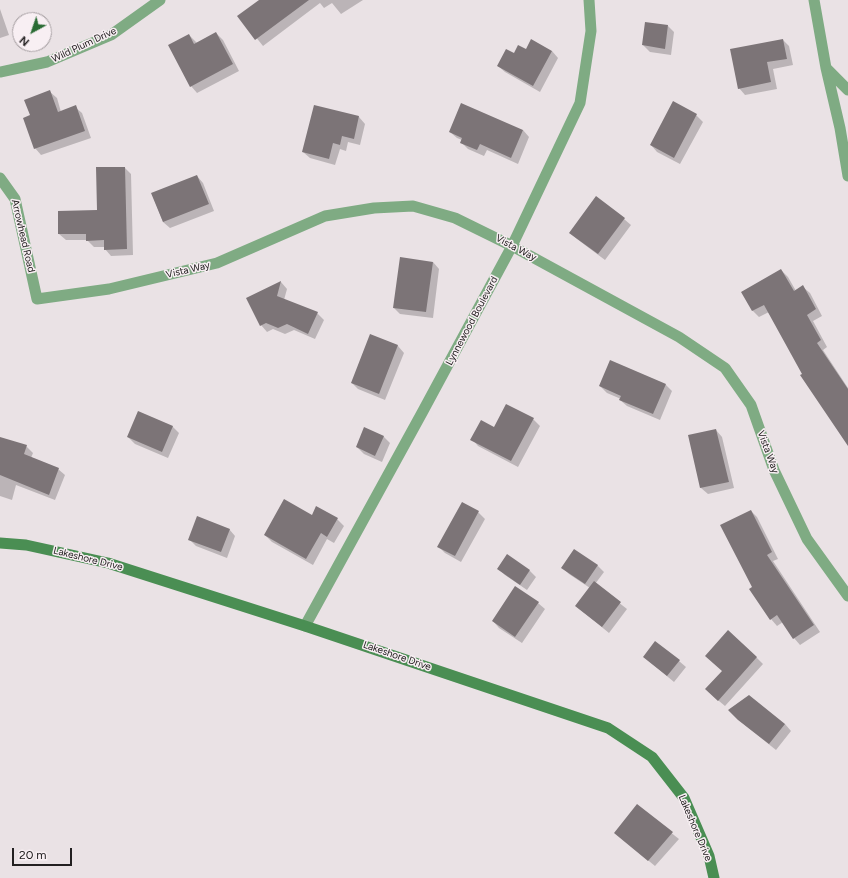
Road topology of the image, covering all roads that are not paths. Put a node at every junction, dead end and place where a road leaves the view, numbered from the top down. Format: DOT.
graph roads {
  1 [pos="160,0"];
  2 [pos="588,0"];
  3 [pos="814,0"];
  4 [pos="826,68"];
  5 [pos="0,72"];
  6 [pos="848,90"];
  7 [pos="848,176"];
  8 [pos="0,178"];
  9 [pos="512,246"];
  10 [pos="37,299"];
  11 [pos="0,543"];
  12 [pos="848,596"];
  13 [pos="305,626"];
  14 [pos="714,878"];
  1 -- 5 [label="street, Wild Plum Drive"];
  2 -- 9 [label="street, Lynnewood Boulevard"];
  3 -- 4 [label="street"];
  4 -- 6 [label="street"];
  4 -- 7 [label="street"];
  8 -- 10 [label="street, Arrowhead Road"];
  9 -- 10 [label="street, Vista Way"];
  9 -- 12 [label="street, Vista Way"];
  9 -- 13 [label="street, Lynnewood Boulevard"];
  11 -- 13 [label="main road, Lakeshore Drive"];
  13 -- 14 [label="main road, Lakeshore Drive"];
}
